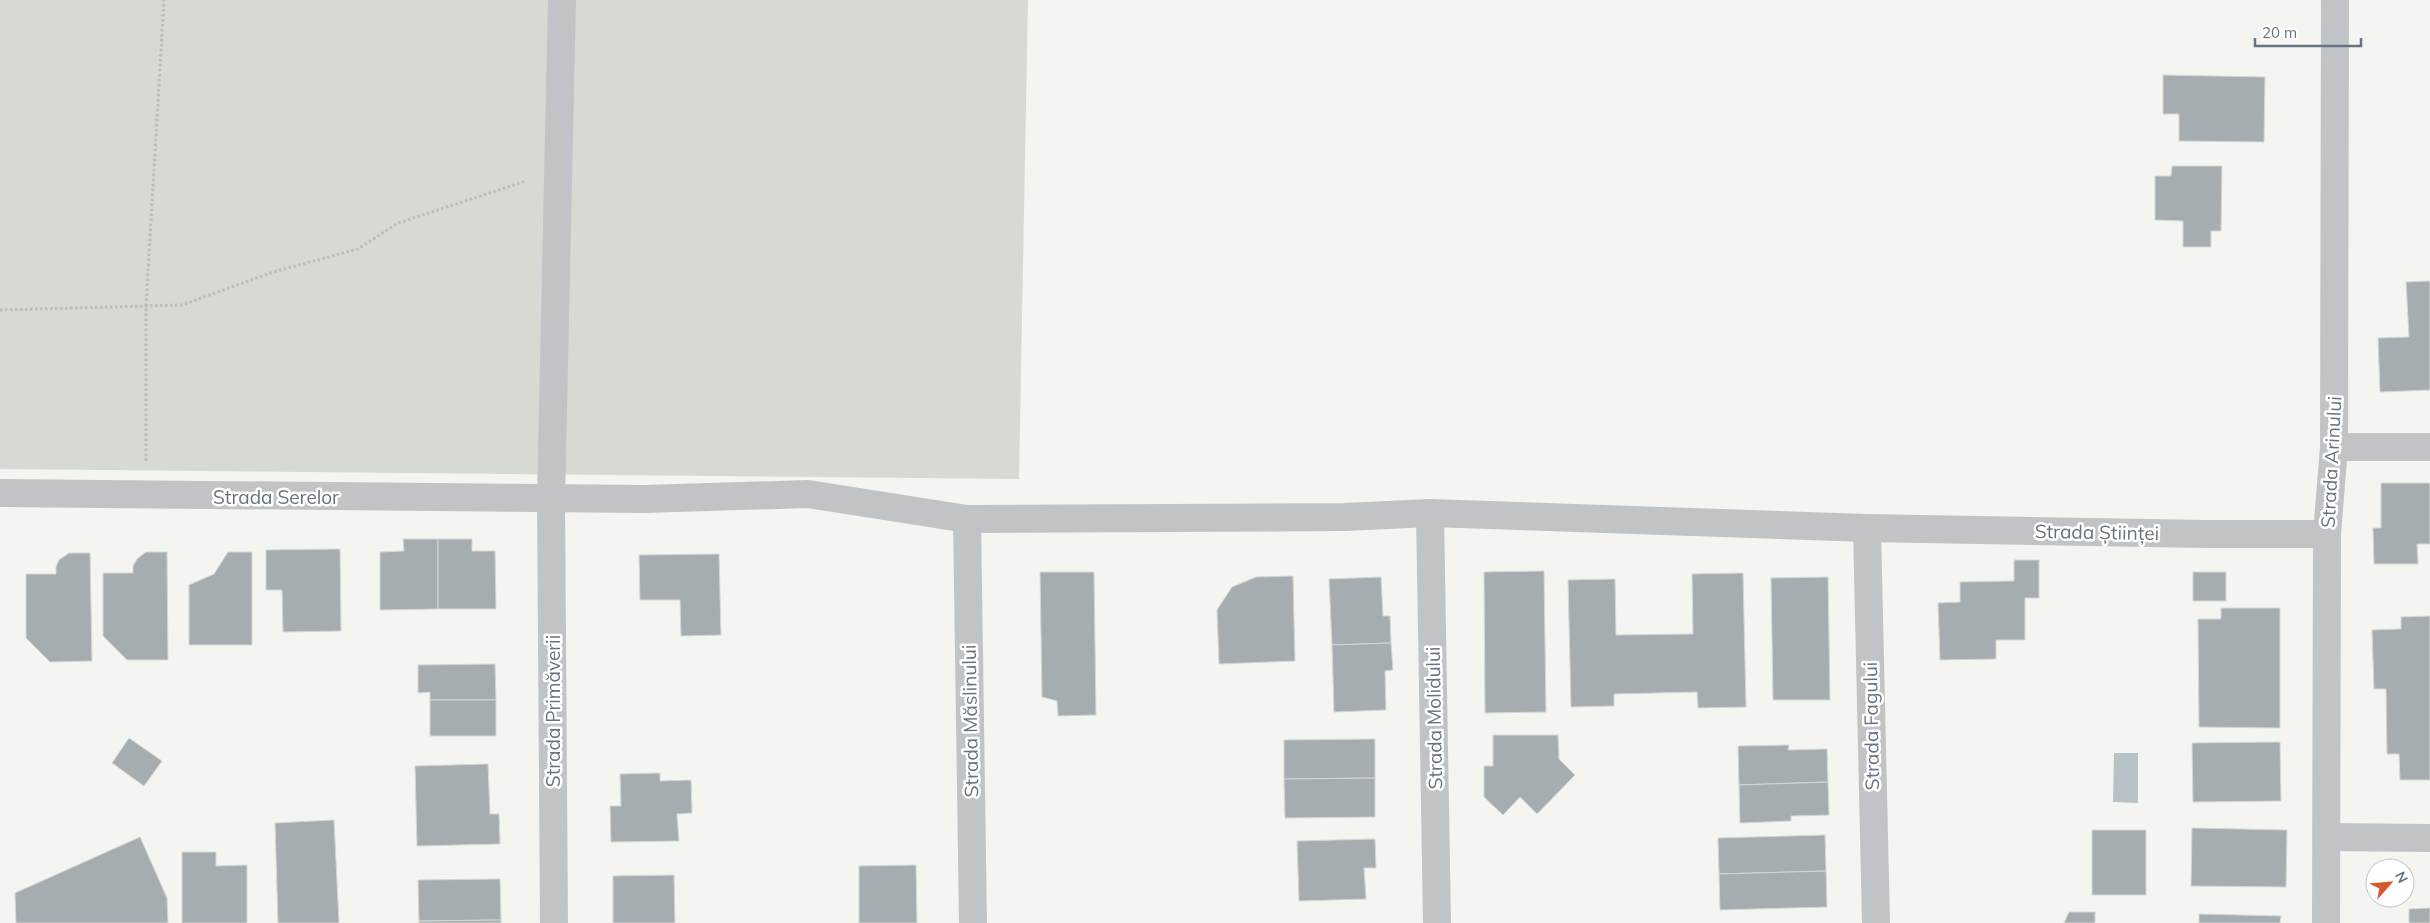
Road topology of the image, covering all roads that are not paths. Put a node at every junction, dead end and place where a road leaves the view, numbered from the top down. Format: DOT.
graph roads {
  1 [pos="562,0"];
  2 [pos="2335,0"];
  3 [pos="2334,447"];
  4 [pos="2430,447"];
  5 [pos="0,493"];
  6 [pos="551,499"];
  7 [pos="1430,513"];
  8 [pos="968,519"];
  9 [pos="1867,528"];
  10 [pos="2327,534"];
  11 [pos="2327,837"];
  12 [pos="2430,838"];
  13 [pos="554,923"];
  14 [pos="973,923"];
  15 [pos="1437,923"];
  16 [pos="1876,923"];
  17 [pos="2326,923"];
  1 -- 6 [label="street, Strada Primăverii"];
  2 -- 3 [label="street, Strada Arinului"];
  3 -- 4 [label="street"];
  3 -- 10 [label="street, Strada Arinului"];
  5 -- 6 [label="street, Strada Serelor"];
  6 -- 8 [label="street, Strada Serelor"];
  6 -- 13 [label="street, Strada Primăverii"];
  7 -- 8 [label="street, Strada Serelor"];
  7 -- 9 [label="street, Strada Științei"];
  7 -- 15 [label="street, Strada Molidului"];
  8 -- 14 [label="street, Strada Măslinului"];
  9 -- 10 [label="street, Strada Științei"];
  9 -- 16 [label="street, Strada Fagului"];
  10 -- 11 [label="street, Strada Arinului"];
  11 -- 12 [label="street"];
  11 -- 17 [label="street, Strada Arinului"];
}
